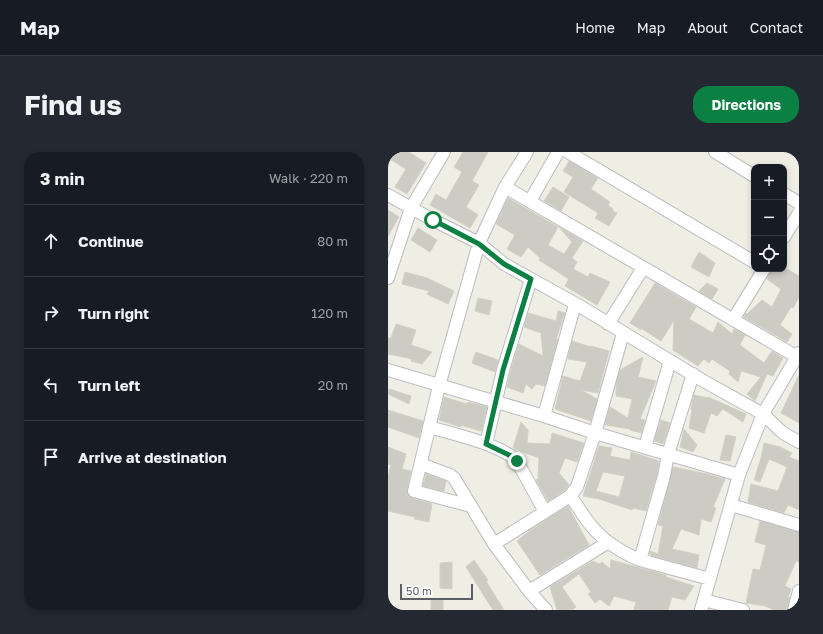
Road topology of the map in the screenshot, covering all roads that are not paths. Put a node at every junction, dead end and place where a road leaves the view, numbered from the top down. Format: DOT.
graph roads {
  1 [pos="444,152"];
  2 [pos="527,152"];
  3 [pos="558,152"];
  4 [pos="568,152"];
  5 [pos="715,152"];
  6 [pos="751,174"];
  7 [pos="505,187"];
  8 [pos="388,195"];
  9 [pos="787,196"];
  10 [pos="530,201"];
  11 [pos="799,203"];
  12 [pos="411,208"];
  13 [pos="799,214"];
  14 [pos="785,236"];
  15 [pos="479,244"];
  16 [pos="751,260"];
  17 [pos="643,268"];
  18 [pos="762,272"];
  19 [pos="388,278"];
  20 [pos="531,279"];
  21 [pos="575,304"];
  22 [pos="733,320"];
  23 [pos="608,324"];
  24 [pos="623,333"];
  25 [pos="798,356"];
  26 [pos="670,361"];
  27 [pos="388,370"];
  28 [pos="693,374"];
  29 [pos="439,386"];
  30 [pos="496,402"];
  31 [pos="763,414"];
  32 [pos="544,416"];
  33 [pos="429,427"];
  34 [pos="595,433"];
  35 [pos="799,442"];
  36 [pos="486,444"];
  37 [pos="645,447"];
  38 [pos="668,454"];
  39 [pos="421,464"];
  40 [pos="739,475"];
  41 [pos="570,496"];
  42 [pos="731,505"];
  43 [pos="471,506"];
  44 [pos="545,512"];
  45 [pos="799,525"];
  46 [pos="608,543"];
  47 [pos="494,544"];
  48 [pos="640,560"];
  49 [pos="710,579"];
  50 [pos="529,591"];
  51 [pos="799,591"];
  52 [pos="702,605"];
  53 [pos="546,610"];
  54 [pos="743,610"];
  55 [pos="794,610"];
  1 -- 12 [label="street"];
  2 -- 7 [label="street"];
  3 -- 10 [label="street"];
  4 -- 16 [label="street"];
  5 -- 6 [label="street"];
  7 -- 10 [label="street"];
  7 -- 15 [label="street"];
  8 -- 12 [label="street"];
  9 -- 11 [label="street"];
  10 -- 17 [label="street"];
  12 -- 15 [label="street"];
  12 -- 19 [label="street"];
  13 -- 14 [label="street"];
  15 -- 20 [label="street"];
  15 -- 29 [label="street"];
  17 -- 22 [label="street"];
  17 -- 23 [label="street"];
  18 -- 22 [label="street"];
  20 -- 21 [label="street"];
  20 -- 30 [label="street"];
  21 -- 23 [label="street"];
  21 -- 32 [label="street"];
  22 -- 25 [label="street"];
  23 -- 24 [label="street"];
  24 -- 26 [label="street"];
  24 -- 34 [label="street"];
  25 -- 31 [label="street"];
  26 -- 28 [label="street"];
  26 -- 37 [label="street"];
  27 -- 29 [label="street"];
  28 -- 31 [label="street"];
  28 -- 38 [label="street"];
  29 -- 30 [label="street"];
  29 -- 33 [label="street"];
  30 -- 32 [label="street"];
  30 -- 36 [label="street"];
  31 -- 35 [label="street"];
  31 -- 40 [label="street"];
  32 -- 34 [label="street"];
  33 -- 36 [label="street"];
  33 -- 39 [label="street"];
  34 -- 37 [label="street"];
  34 -- 41 [label="street"];
  36 -- 44 [label="street"];
  37 -- 38 [label="street"];
  38 -- 40 [label="street"];
  38 -- 48 [label="street"];
  39 -- 43 [label="street"];
  39 -- 43 [label="street"];
  40 -- 42 [label="street"];
  41 -- 44 [label="street"];
  41 -- 46 [label="street"];
  42 -- 45 [label="street"];
  42 -- 49 [label="street"];
  43 -- 47 [label="street"];
  44 -- 47 [label="street"];
  46 -- 48 [label="street"];
  46 -- 50 [label="street"];
  47 -- 50 [label="street"];
  48 -- 49 [label="street"];
  49 -- 52 [label="street"];
  50 -- 53 [label="street"];
  51 -- 55 [label="street"];
  52 -- 54 [label="street"];
}
